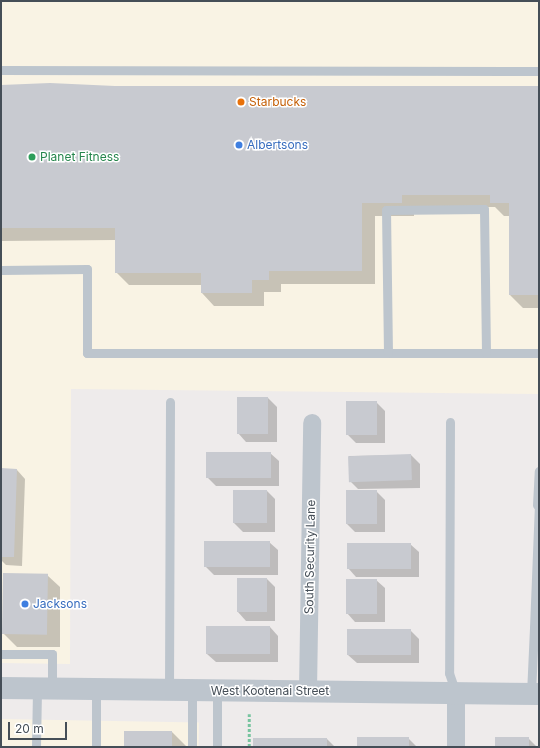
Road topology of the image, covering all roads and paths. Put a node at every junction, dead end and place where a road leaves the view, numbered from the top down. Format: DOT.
graph roads {
  1 [pos="1,70"];
  2 [pos="539,71"];
  3 [pos="1,270"];
  4 [pos="388,353"];
  5 [pos="486,353"];
  6 [pos="539,353"];
  7 [pos="170,402"];
  8 [pos="312,422"];
  9 [pos="450,422"];
  10 [pos="539,471"];
  11 [pos="538,505"];
  12 [pos="537,628"];
  13 [pos="1,654"];
  14 [pos="1,688"];
  15 [pos="44,689"];
  16 [pos="96,691"];
  17 [pos="169,691"];
  18 [pos="192,691"];
  19 [pos="217,691"];
  20 [pos="308,691"];
  21 [pos="456,693"];
  22 [pos="535,694"];
  23 [pos="249,714"];
  24 [pos="36,747"];
  25 [pos="96,747"];
  26 [pos="192,747"];
  27 [pos="217,747"];
  28 [pos="249,747"];
  29 [pos="456,747"];
  1 -- 2 [label="lane"];
  3 -- 4 [label="lane"];
  4 -- 5 [label="lane"];
  4 -- 5 [label="lane"];
  5 -- 6 [label="lane"];
  7 -- 17 [label="lane"];
  8 -- 20 [label="street, South Security Lane"];
  9 -- 21 [label="lane"];
  10 -- 11 [label="lane"];
  11 -- 12 [label="lane"];
  12 -- 22 [label="lane"];
  13 -- 15 [label="lane"];
  14 -- 15 [label="street, West Kootenai Street"];
  15 -- 16 [label="street, West Kootenai Street"];
  15 -- 24 [label="lane"];
  16 -- 17 [label="street, West Kootenai Street"];
  16 -- 25 [label="lane"];
  17 -- 18 [label="street, West Kootenai Street"];
  18 -- 19 [label="street, West Kootenai Street"];
  18 -- 26 [label="lane"];
  19 -- 20 [label="street, West Kootenai Street"];
  19 -- 27 [label="lane"];
  20 -- 21 [label="street, West Kootenai Street"];
  21 -- 22 [label="street, West Kootenai Street"];
  21 -- 29 [label="street"];
  23 -- 28 [label="path"];
}
